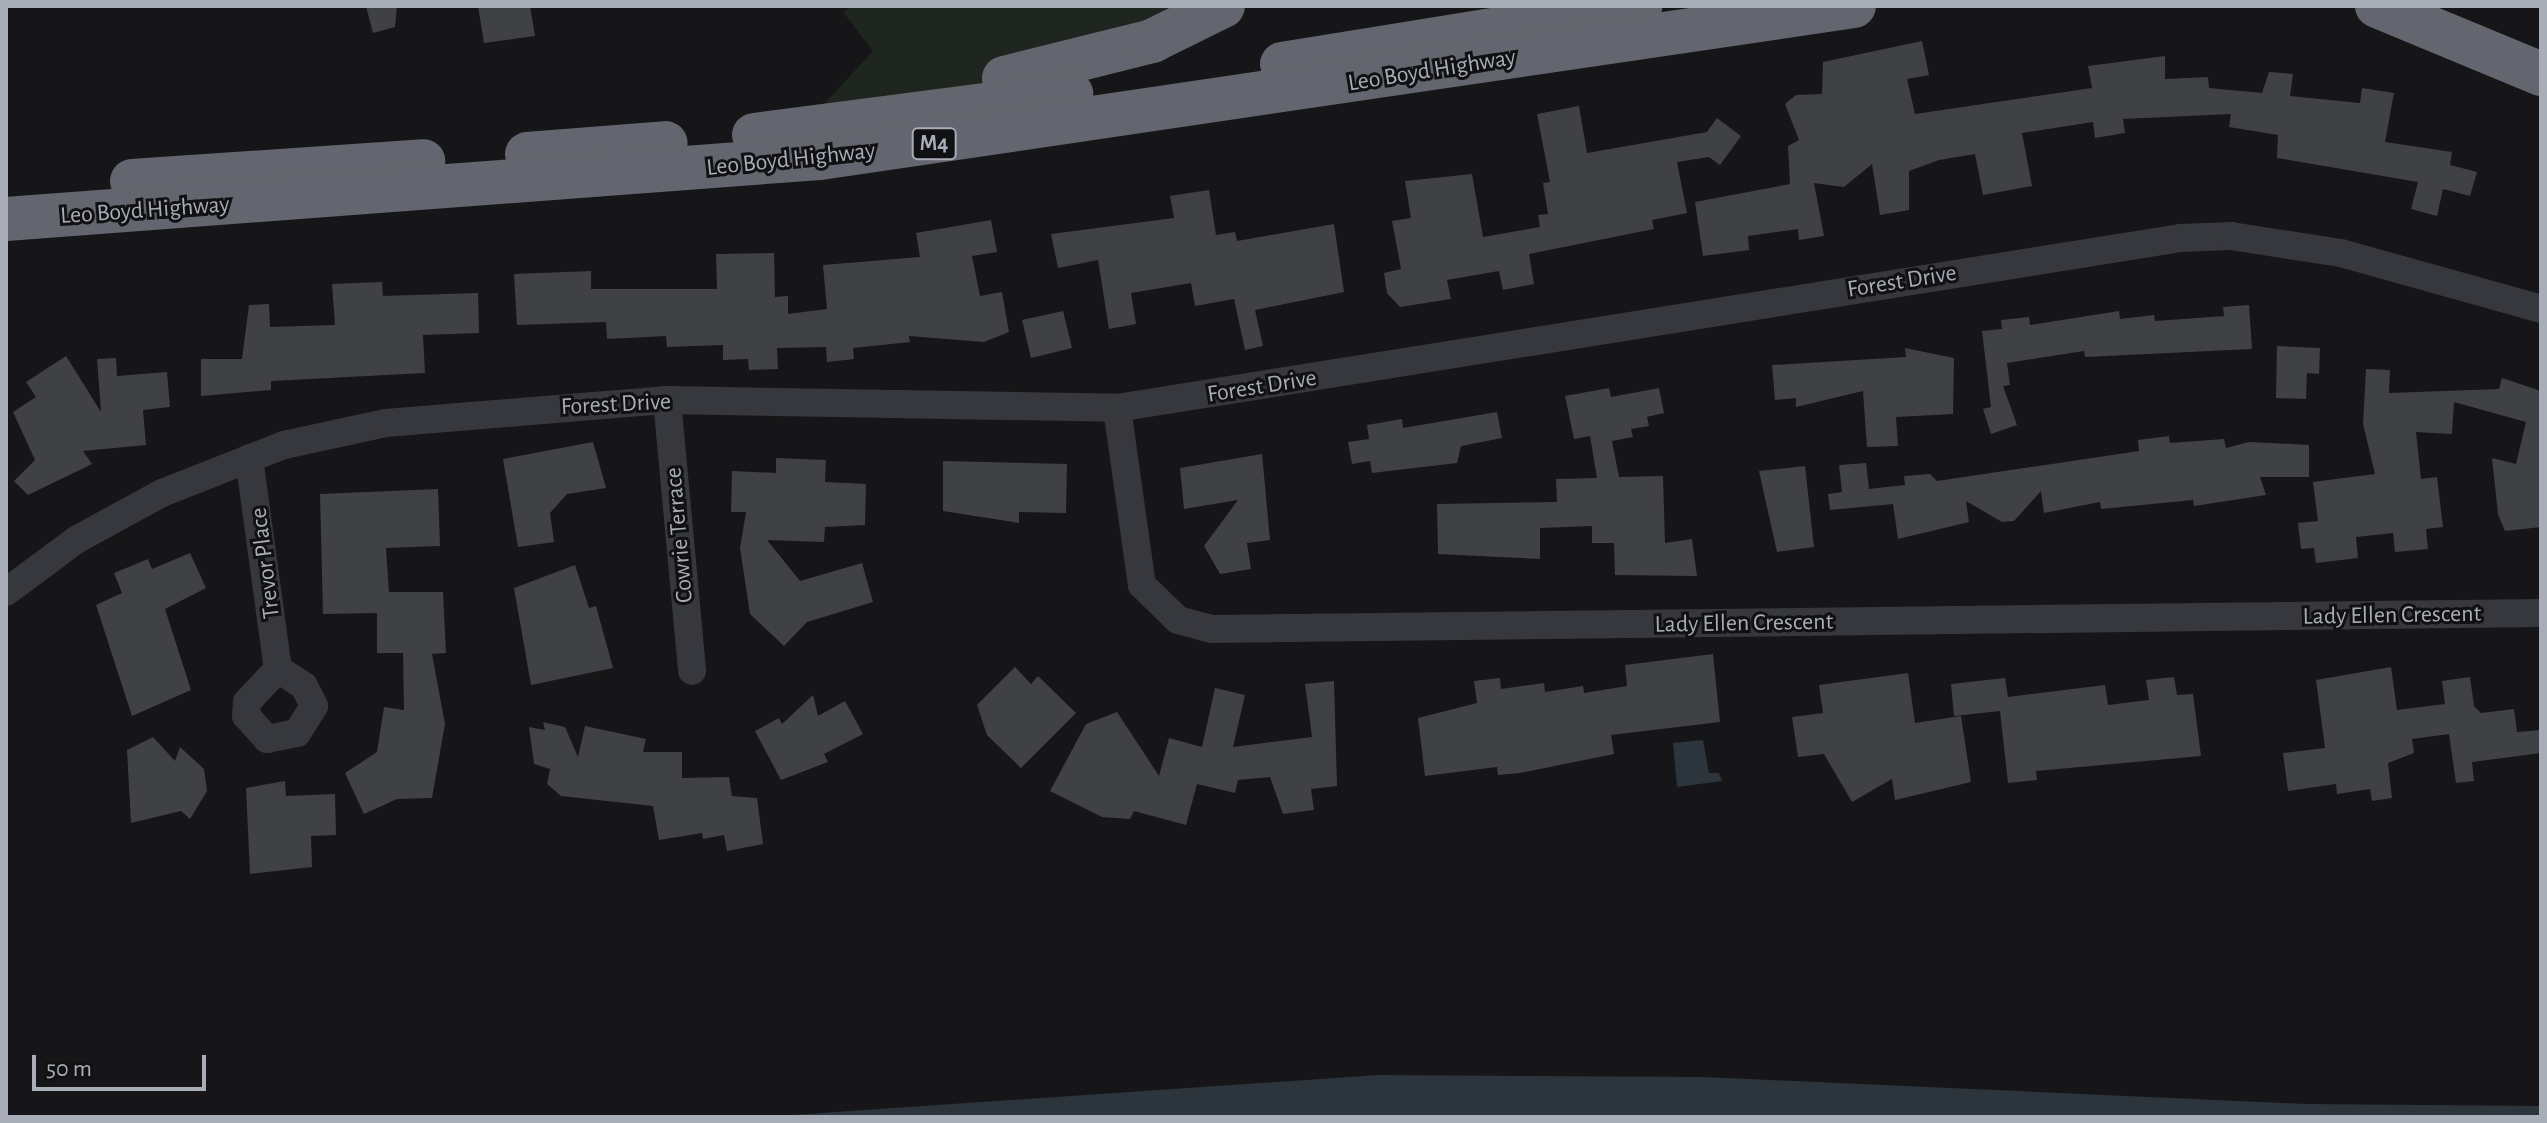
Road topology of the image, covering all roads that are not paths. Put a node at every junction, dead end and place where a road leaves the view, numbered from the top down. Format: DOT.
graph roads {
  1 [pos="1223,6"];
  2 [pos="1640,6"];
  3 [pos="1854,6"];
  4 [pos="2377,6"];
  5 [pos="2541,74"];
  6 [pos="861,122"];
  7 [pos="6,190"];
  8 [pos="6,219"];
  9 [pos="2541,309"];
  10 [pos="667,400"];
  11 [pos="1117,408"];
  12 [pos="249,458"];
  13 [pos="7,589"];
  14 [pos="2541,613"];
  15 [pos="278,669"];
  16 [pos="692,671"];
  1 -- 6 [label="highway"];
  2 -- 6 [label="highway, Leo Boyd Highway / M4"];
  3 -- 8 [label="highway, Leo Boyd Highway / M4"];
  4 -- 5 [label="highway"];
  6 -- 7 [label="highway, Leo Boyd Highway / M4"];
  9 -- 11 [label="street, Forest Drive"];
  10 -- 11 [label="street, Forest Drive"];
  10 -- 12 [label="street, Forest Drive"];
  10 -- 16 [label="street, Cowrie Terrace"];
  11 -- 14 [label="street, Lady Ellen Crescent"];
  12 -- 13 [label="street, Forest Drive"];
  12 -- 15 [label="street, Trevor Place"];
}
